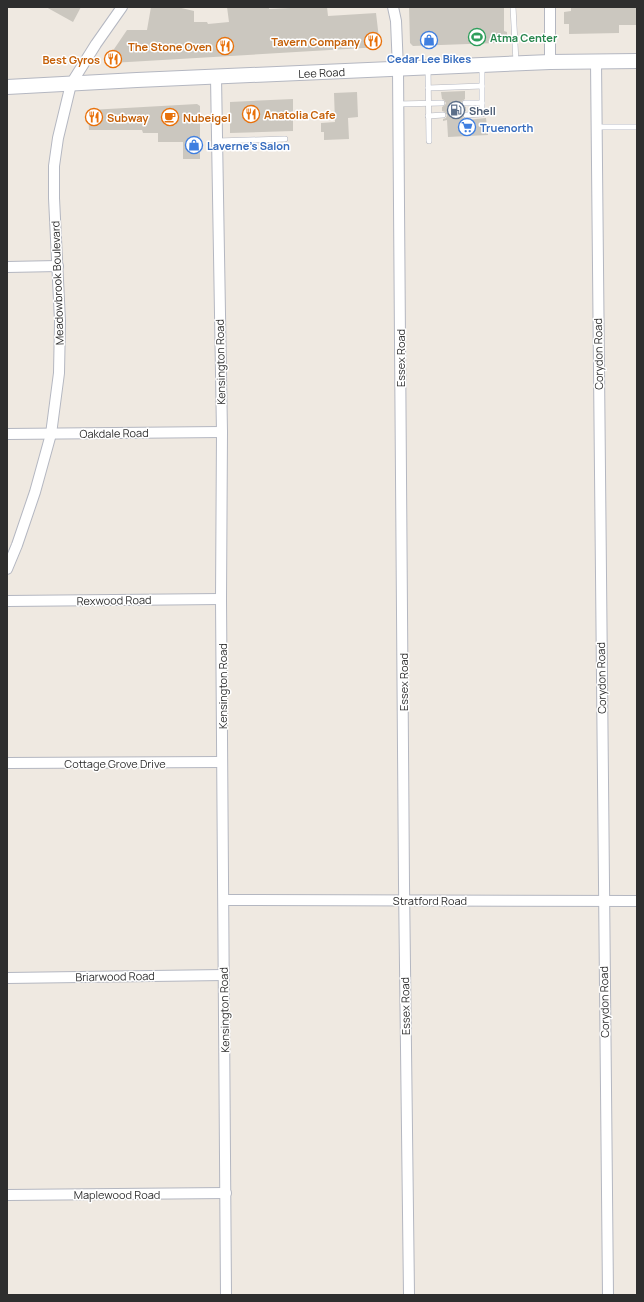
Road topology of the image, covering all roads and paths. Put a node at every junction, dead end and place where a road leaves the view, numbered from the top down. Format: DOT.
graph roads {
  1 [pos="122,7"];
  2 [pos="393,7"];
  3 [pos="513,7"];
  4 [pos="550,7"];
  5 [pos="596,61"];
  6 [pos="637,61"];
  7 [pos="550,62"];
  8 [pos="516,63"];
  9 [pos="482,65"];
  10 [pos="428,68"];
  11 [pos="398,69"];
  12 [pos="216,77"];
  13 [pos="71,84"];
  14 [pos="482,86"];
  15 [pos="7,87"];
  16 [pos="428,88"];
  17 [pos="428,103"];
  18 [pos="442,103"];
  19 [pos="465,103"];
  20 [pos="482,103"];
  21 [pos="398,104"];
  22 [pos="442,115"];
  23 [pos="466,115"];
  24 [pos="428,116"];
  25 [pos="596,127"];
  26 [pos="637,127"];
  27 [pos="285,139"];
  28 [pos="217,141"];
  29 [pos="429,141"];
  30 [pos="58,266"];
  31 [pos="7,267"];
  32 [pos="222,432"];
  33 [pos="7,434"];
  34 [pos="51,434"];
  35 [pos="7,569"];
  36 [pos="221,599"];
  37 [pos="7,601"];
  38 [pos="222,762"];
  39 [pos="7,763"];
  40 [pos="224,900"];
  41 [pos="404,900"];
  42 [pos="603,900"];
  43 [pos="637,900"];
  44 [pos="224,975"];
  45 [pos="7,978"];
  46 [pos="226,1193"];
  47 [pos="7,1195"];
  48 [pos="226,1295"];
  49 [pos="409,1295"];
  50 [pos="608,1295"];
  1 -- 13 [label="street, Meadowbrook Boulevard"];
  2 -- 11 [label="street, Essex Road"];
  3 -- 8 [label="lane"];
  4 -- 7 [label="street"];
  5 -- 6 [label="main road, Lee Road"];
  5 -- 7 [label="main road, Lee Road"];
  5 -- 25 [label="street, Corydon Road"];
  7 -- 8 [label="main road, Lee Road"];
  8 -- 9 [label="main road, Lee Road"];
  9 -- 10 [label="main road, Lee Road"];
  9 -- 14 [label="lane"];
  10 -- 11 [label="main road, Lee Road"];
  10 -- 16 [label="lane"];
  11 -- 12 [label="main road, Lee Road"];
  11 -- 21 [label="street, Essex Road"];
  12 -- 13 [label="main road, Lee Road"];
  12 -- 28 [label="street, Kensington Road"];
  13 -- 15 [label="main road, Lee Road"];
  13 -- 30 [label="street, Meadowbrook Boulevard"];
  14 -- 16 [label="lane"];
  14 -- 20 [label="lane"];
  16 -- 17 [label="lane"];
  17 -- 18 [label="lane"];
  17 -- 21 [label="lane"];
  17 -- 24 [label="lane"];
  19 -- 20 [label="lane"];
  20 -- 23 [label="lane"];
  21 -- 41 [label="street, Essex Road"];
  22 -- 24 [label="lane"];
  24 -- 29 [label="lane"];
  25 -- 26 [label="lane"];
  25 -- 42 [label="street, Corydon Road"];
  27 -- 28 [label="lane"];
  28 -- 32 [label="street, Kensington Road"];
  30 -- 31 [label="street"];
  30 -- 34 [label="street, Meadowbrook Boulevard"];
  32 -- 34 [label="street, Oakdale Road"];
  32 -- 36 [label="street, Kensington Road"];
  33 -- 34 [label="street, Oakdale Road"];
  34 -- 35 [label="street, Meadowbrook Boulevard"];
  36 -- 37 [label="street, Rexwood Road"];
  36 -- 38 [label="street, Kensington Road"];
  38 -- 39 [label="street, Cottage Grove Drive"];
  38 -- 40 [label="street, Kensington Road"];
  40 -- 41 [label="street, Stratford Road"];
  40 -- 44 [label="street, Kensington Road"];
  41 -- 42 [label="street, Stratford Road"];
  41 -- 49 [label="street, Essex Road"];
  42 -- 43 [label="street, Stratford Road"];
  42 -- 50 [label="street, Corydon Road"];
  44 -- 45 [label="street, Briarwood Road"];
  44 -- 46 [label="street, Kensington Road"];
  46 -- 47 [label="street, Maplewood Road"];
  46 -- 48 [label="street, Kensington Road"];
}
